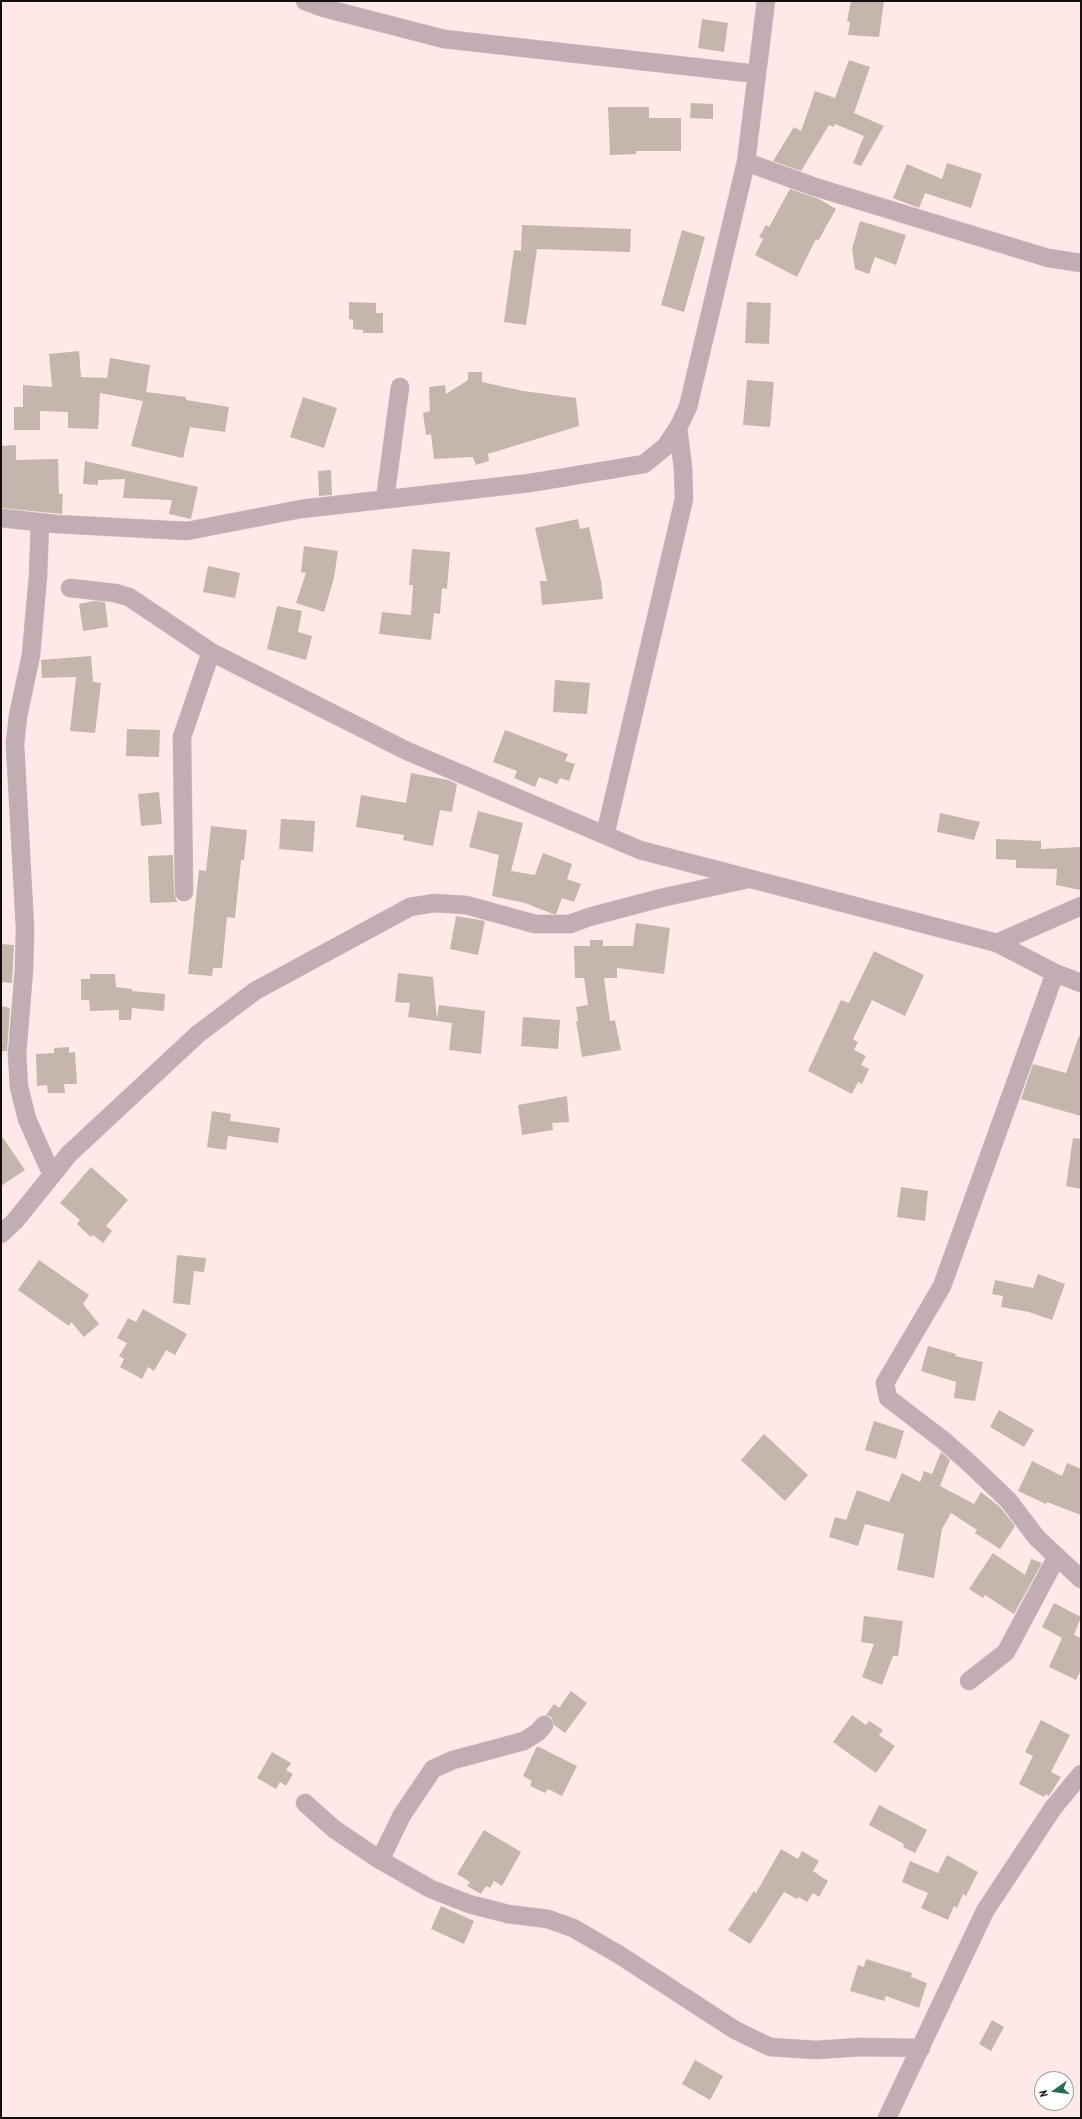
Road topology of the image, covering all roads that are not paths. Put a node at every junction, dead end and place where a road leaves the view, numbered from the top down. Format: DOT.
graph roads {
  1 [pos="305,1"];
  2 [pos="766,1"];
  3 [pos="757,74"];
  4 [pos="746,162"];
  5 [pos="1081,263"];
  6 [pos="400,388"];
  7 [pos="678,428"];
  8 [pos="384,499"];
  9 [pos="1,518"];
  10 [pos="40,522"];
  11 [pos="70,588"];
  12 [pos="210,652"];
  13 [pos="605,835"];
  14 [pos="751,878"];
  15 [pos="184,892"];
  16 [pos="1081,906"];
  17 [pos="997,943"];
  18 [pos="1055,973"];
  19 [pos="1081,983"];
  20 [pos="52,1175"];
  21 [pos="1,1234"];
  22 [pos="1056,1558"];
  23 [pos="1081,1579"];
  24 [pos="969,1681"];
  25 [pos="544,1724"];
  26 [pos="1081,1774"];
  27 [pos="305,1803"];
  28 [pos="380,1860"];
  29 [pos="921,2048"];
  30 [pos="887,2118"];
  1 -- 3 [label="street"];
  2 -- 3 [label="street"];
  3 -- 4 [label="street"];
  4 -- 5 [label="street"];
  4 -- 7 [label="street"];
  6 -- 8 [label="street"];
  7 -- 8 [label="street"];
  7 -- 13 [label="street"];
  8 -- 10 [label="street"];
  9 -- 10 [label="street"];
  10 -- 20 [label="street"];
  11 -- 12 [label="street"];
  12 -- 13 [label="street"];
  12 -- 15 [label="street"];
  13 -- 14 [label="street"];
  14 -- 17 [label="street"];
  14 -- 20 [label="street"];
  16 -- 17 [label="street"];
  17 -- 18 [label="street"];
  18 -- 19 [label="street"];
  18 -- 22 [label="street"];
  20 -- 21 [label="street"];
  22 -- 23 [label="street"];
  22 -- 24 [label="street"];
  25 -- 28 [label="street"];
  26 -- 29 [label="street"];
  27 -- 28 [label="street"];
  28 -- 29 [label="street"];
  29 -- 30 [label="street"];
}
